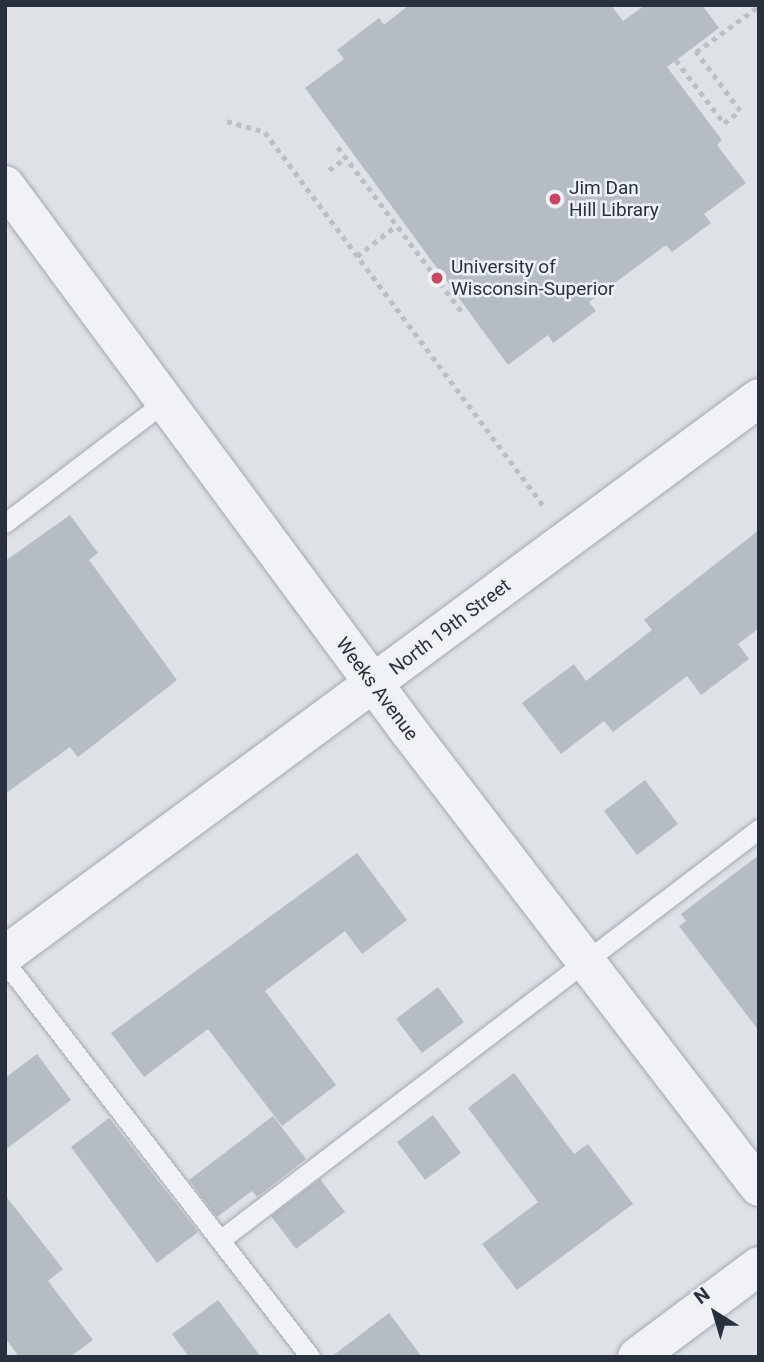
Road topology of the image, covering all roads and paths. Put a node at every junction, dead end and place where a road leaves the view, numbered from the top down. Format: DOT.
graph roads {
  1 [pos="759,6"];
  2 [pos="676,60"];
  3 [pos="227,121"];
  4 [pos="338,147"];
  5 [pos="346,158"];
  6 [pos="329,170"];
  7 [pos="5,185"];
  8 [pos="396,226"];
  9 [pos="357,256"];
  10 [pos="464,315"];
  11 [pos="759,398"];
  12 [pos="167,400"];
  13 [pos="5,523"];
  14 [pos="568,539"];
  15 [pos="374,684"];
  16 [pos="759,829"];
  17 [pos="5,955"];
  18 [pos="584,960"];
  19 [pos="5,962"];
  20 [pos="759,1187"];
  21 [pos="220,1240"];
  22 [pos="759,1266"];
  23 [pos="310,1357"];
  24 [pos="637,1357"];
  1 -- 2 [label="path"];
  3 -- 9 [label="path"];
  4 -- 5 [label="path"];
  5 -- 6 [label="path"];
  5 -- 8 [label="path"];
  7 -- 12 [label="street, Weeks Avenue"];
  8 -- 9 [label="path"];
  8 -- 10 [label="path"];
  9 -- 14 [label="path"];
  11 -- 14 [label="street, North 19th Street"];
  12 -- 13 [label="lane"];
  12 -- 15 [label="street, Weeks Avenue"];
  14 -- 15 [label="street, North 19th Street"];
  15 -- 17 [label="street, North 19th Street"];
  15 -- 18 [label="street, Weeks Avenue"];
  16 -- 18 [label="lane"];
  18 -- 20 [label="street, Weeks Avenue"];
  18 -- 21 [label="lane"];
  19 -- 21 [label="lane"];
  21 -- 23 [label="lane"];
  22 -- 24 [label="street"];
}
